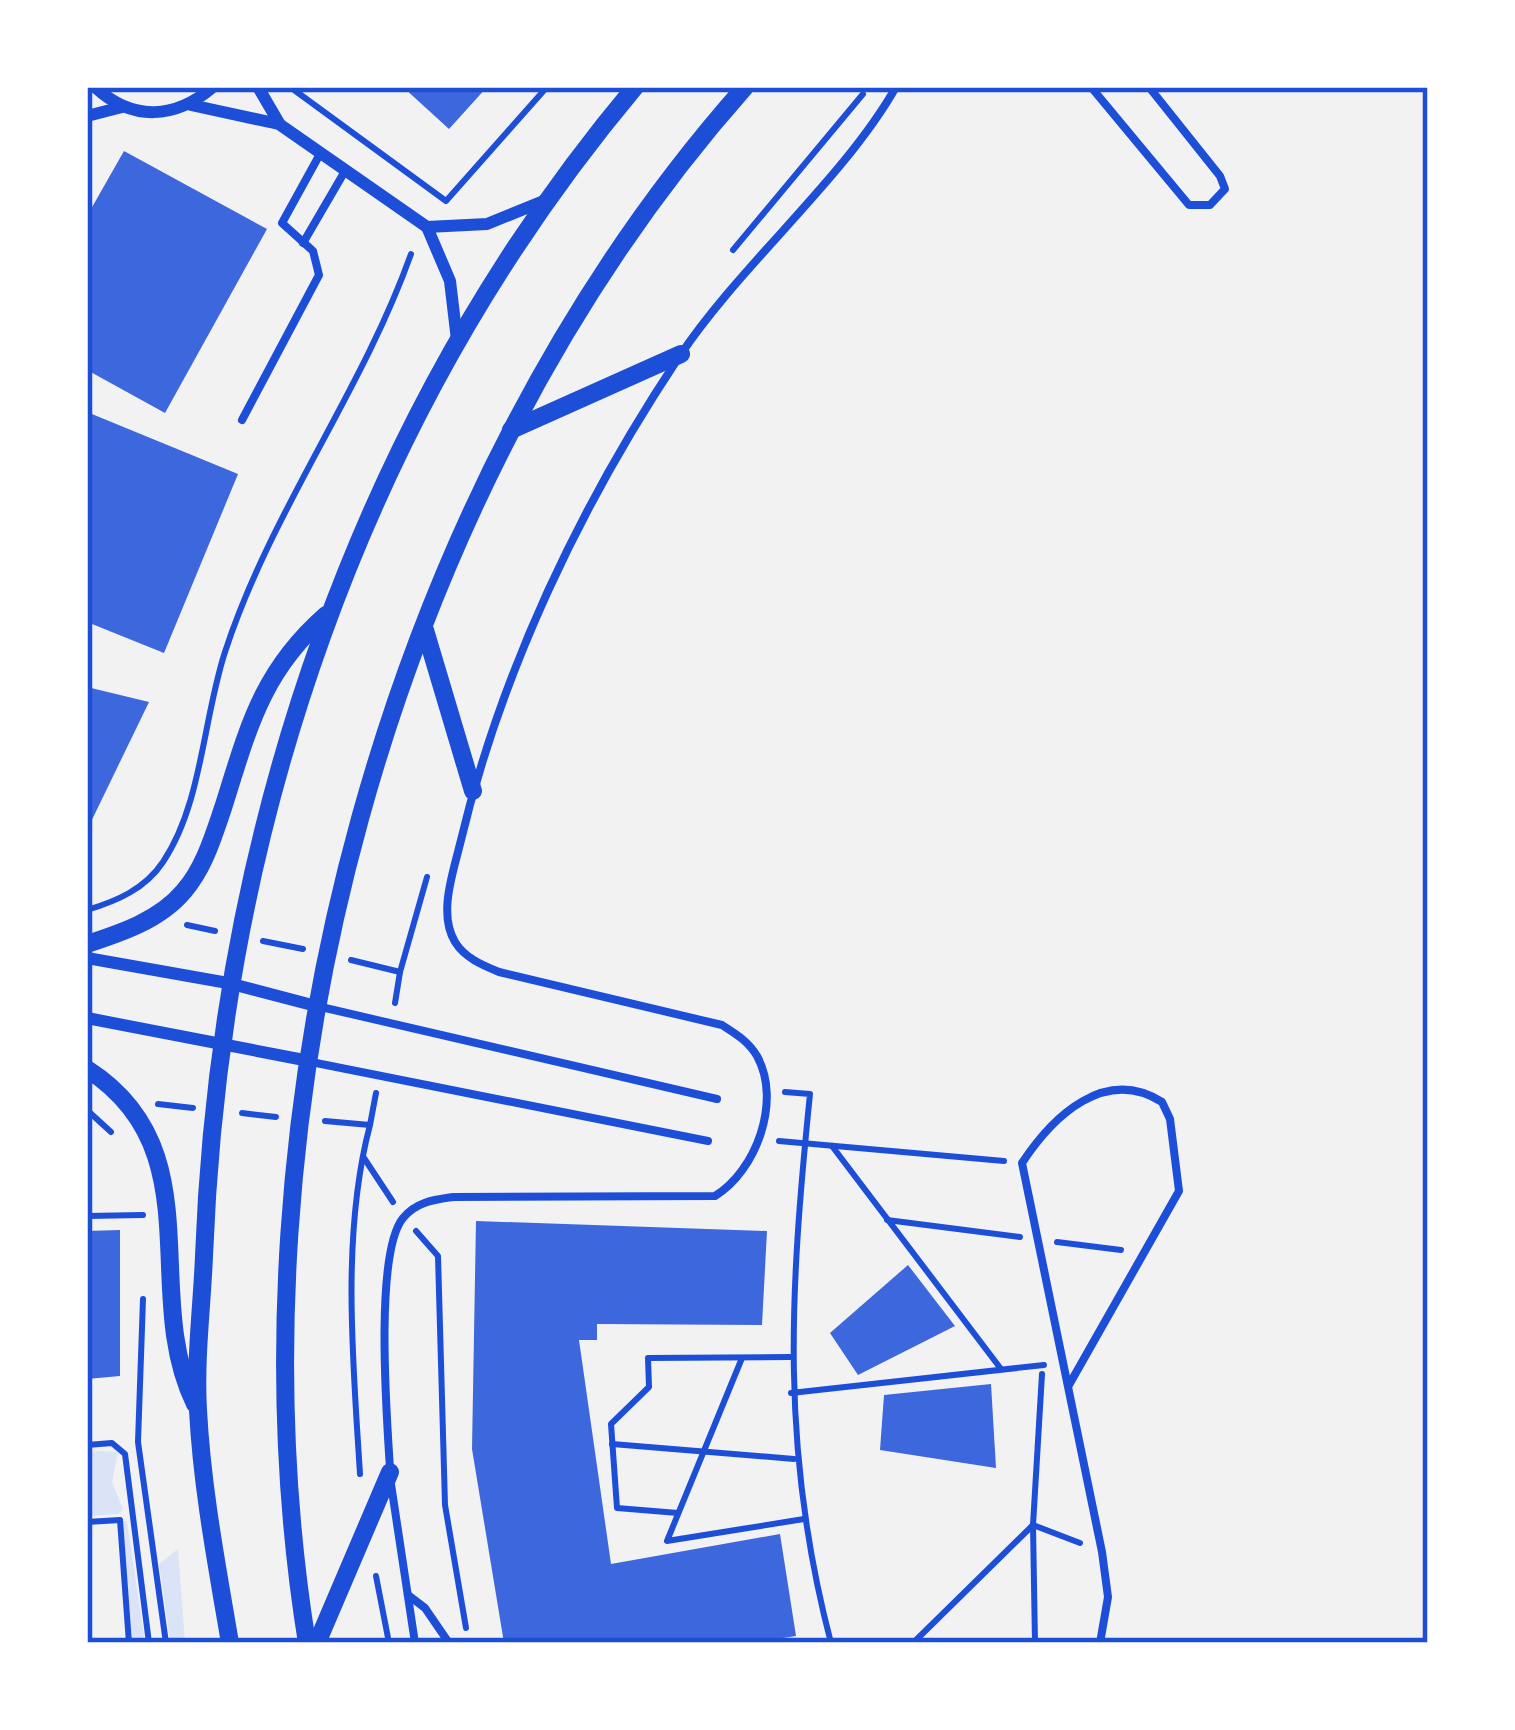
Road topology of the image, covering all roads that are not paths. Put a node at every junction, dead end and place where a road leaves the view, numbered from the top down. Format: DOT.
graph roads {
  1 [pos="95,87"];
  2 [pos="213,87"];
  3 [pos="258,87"];
  4 [pos="634,87"];
  5 [pos="745,87"];
  6 [pos="896,87"];
  7 [pos="1091,87"];
  8 [pos="1149,87"];
  9 [pos="191,105"];
  10 [pos="122,107"];
  11 [pos="87,116"];
  12 [pos="279,124"];
  13 [pos="320,154"];
  14 [pos="345,170"];
  15 [pos="552,197"];
  16 [pos="427,226"];
  17 [pos="303,243"];
  18 [pos="457,341"];
  19 [pos="681,354"];
  20 [pos="242,420"];
  21 [pos="511,430"];
  22 [pos="326,615"];
  23 [pos="425,630"];
  24 [pos="472,791"];
  25 [pos="87,944"];
  26 [pos="87,958"];
  27 [pos="228,983"];
  28 [pos="316,1006"];
  29 [pos="87,1018"];
  30 [pos="220,1043"];
  31 [pos="304,1060"];
  32 [pos="87,1069"];
  33 [pos="717,1099"];
  34 [pos="708,1141"];
  35 [pos="1070,1385"];
  36 [pos="198,1408"];
  37 [pos="390,1472"];
  38 [pos="405,1593"];
  39 [pos="230,1643"];
  40 [pos="307,1643"];
  41 [pos="316,1643"];
  42 [pos="415,1643"];
  43 [pos="449,1643"];
  44 [pos="1100,1643"];
  1 -- 10 [label="street"];
  2 -- 9 [label="street"];
  3 -- 12 [label="street"];
  4 -- 15 [label="street"];
  5 -- 21 [label="street"];
  6 -- 19 [label="lane"];
  7 -- 8 [label="lane"];
  9 -- 10 [label="street"];
  9 -- 12 [label="street"];
  10 -- 11 [label="street"];
  12 -- 13 [label="street"];
  13 -- 14 [label="street"];
  13 -- 17 [label="lane"];
  14 -- 16 [label="street"];
  14 -- 17 [label="lane"];
  15 -- 16 [label="street"];
  15 -- 18 [label="street"];
  16 -- 18 [label="street"];
  17 -- 20 [label="lane"];
  18 -- 22 [label="street"];
  19 -- 21 [label="street"];
  19 -- 24 [label="lane"];
  21 -- 23 [label="street"];
  22 -- 25 [label="street"];
  22 -- 27 [label="street"];
  23 -- 24 [label="street"];
  23 -- 28 [label="street"];
  24 -- 37 [label="lane"];
  26 -- 27 [label="street"];
  27 -- 28 [label="street"];
  27 -- 30 [label="street"];
  28 -- 31 [label="street"];
  28 -- 33 [label="lane"];
  29 -- 30 [label="street"];
  30 -- 31 [label="street"];
  30 -- 36 [label="street"];
  31 -- 34 [label="lane"];
  31 -- 40 [label="street"];
  32 -- 36 [label="street"];
  35 -- 35 [label="lane"];
  35 -- 44 [label="lane"];
  36 -- 39 [label="street"];
  37 -- 38 [label="lane"];
  37 -- 41 [label="street"];
  38 -- 42 [label="lane"];
  38 -- 43 [label="lane"];
}
